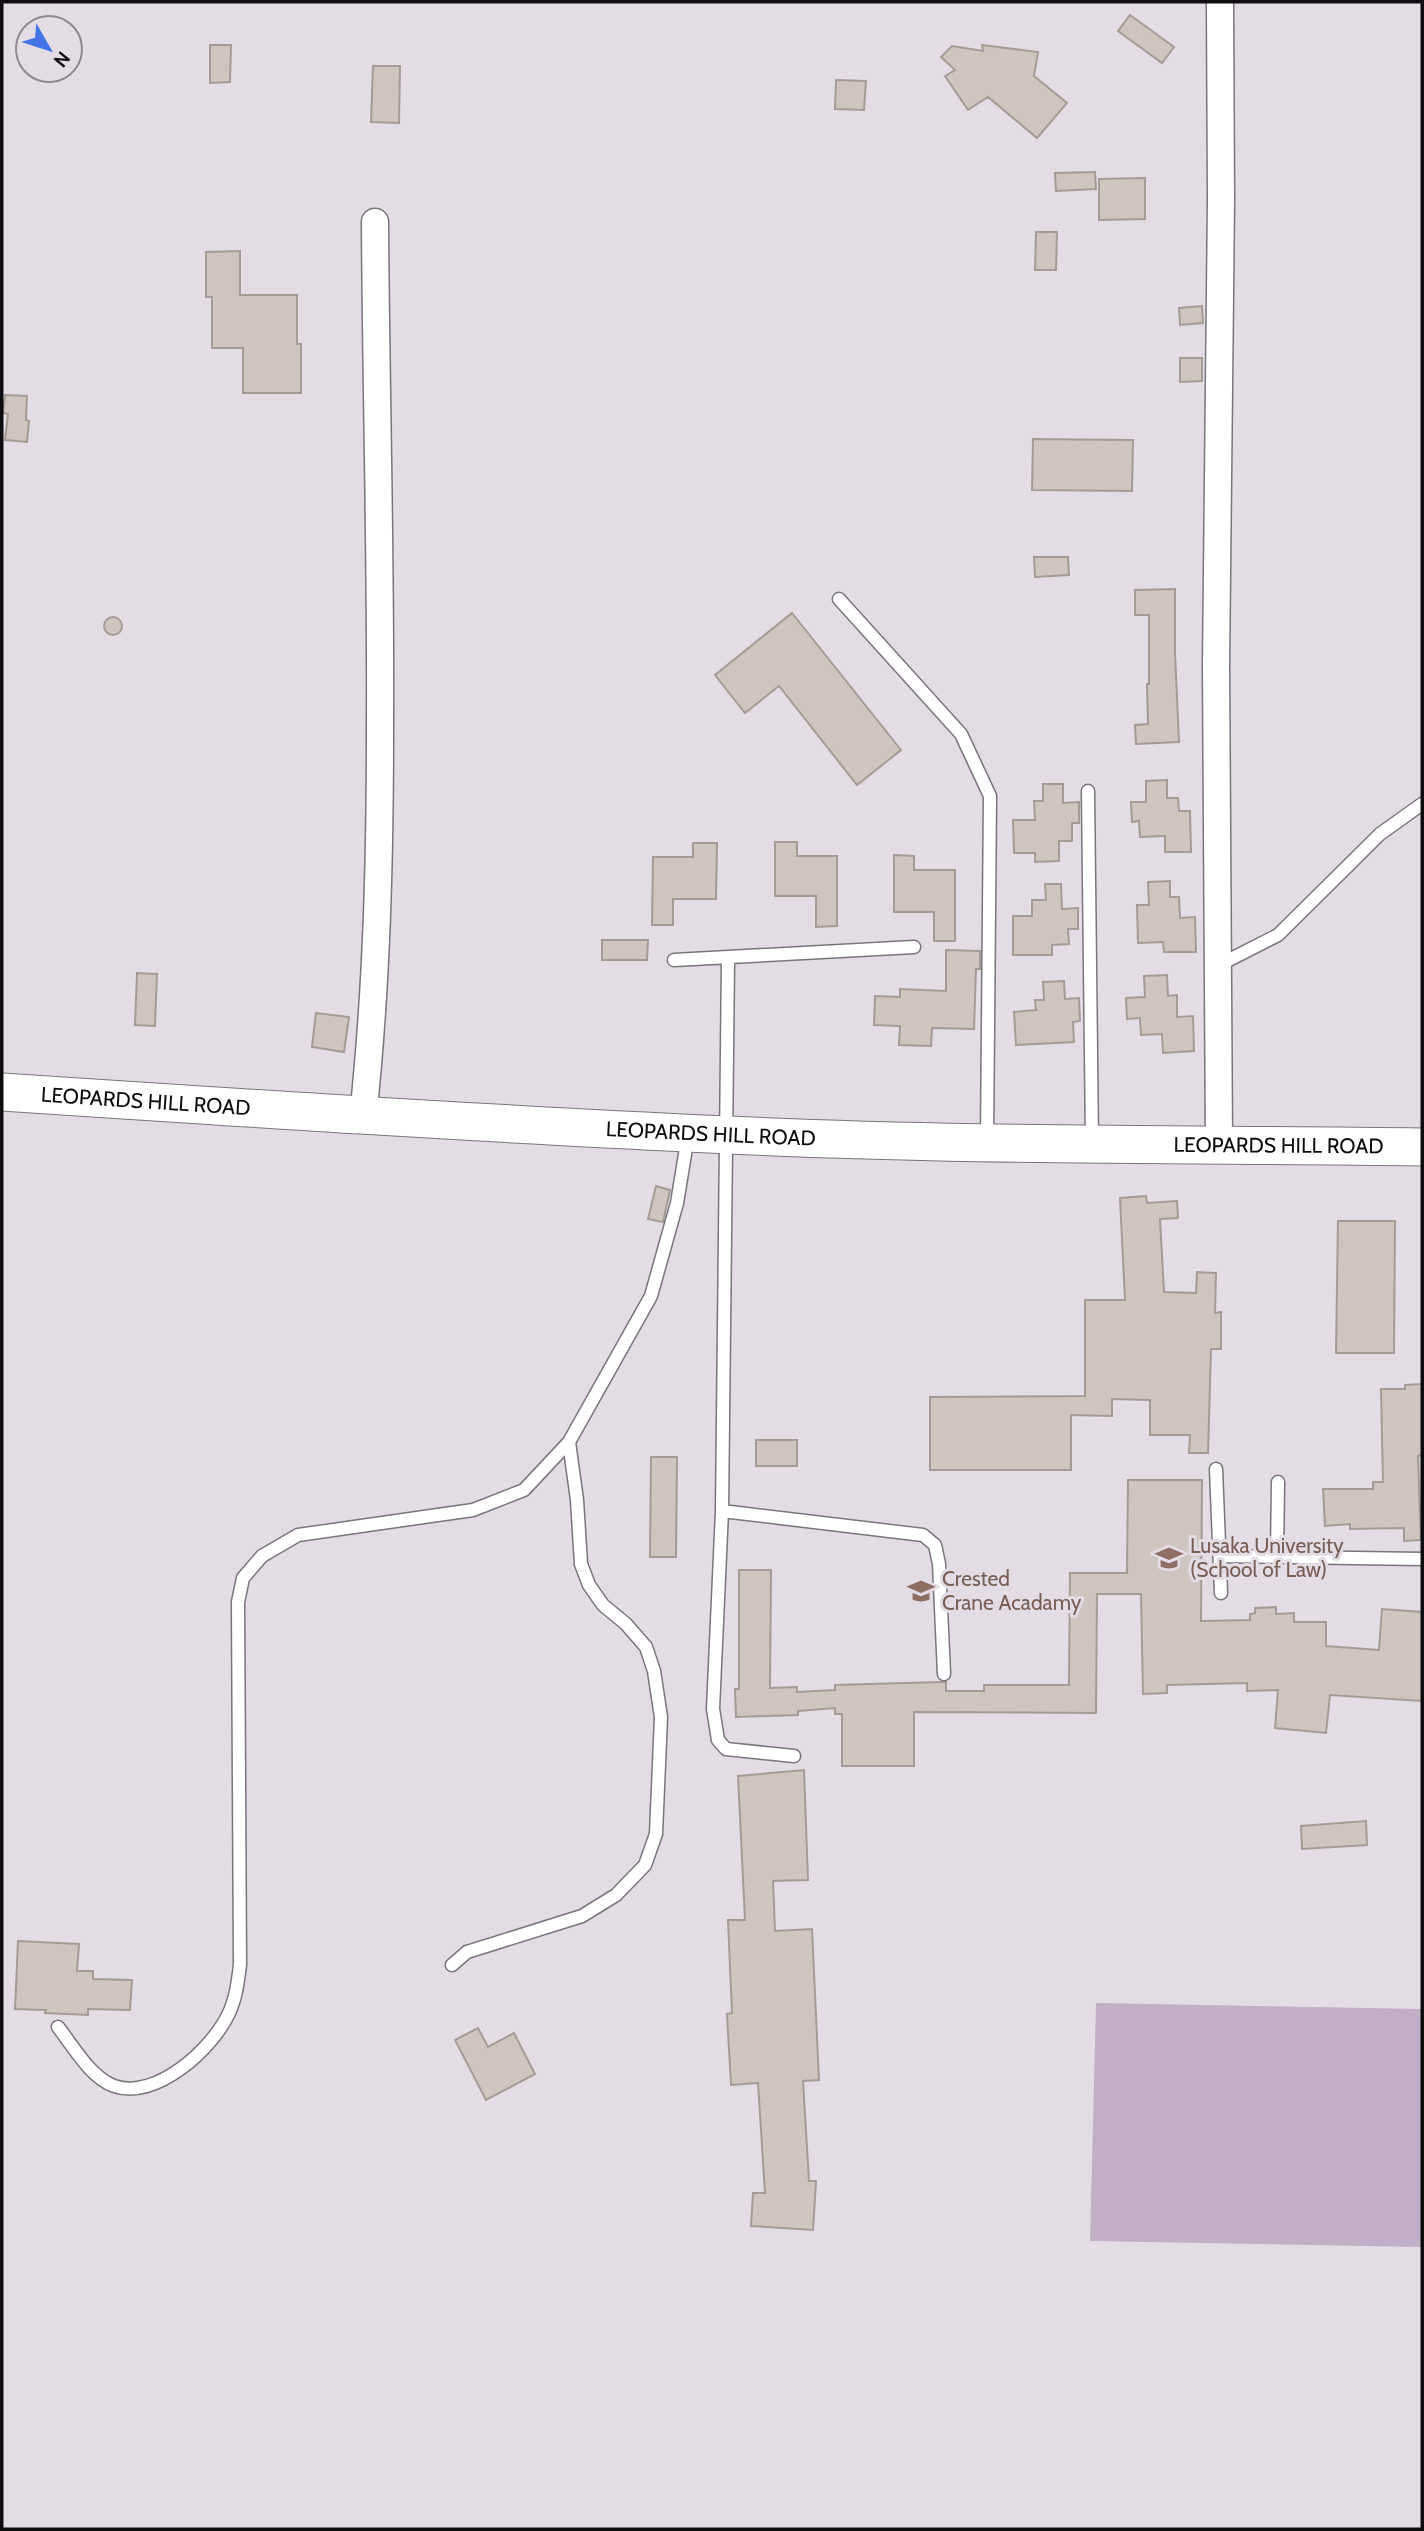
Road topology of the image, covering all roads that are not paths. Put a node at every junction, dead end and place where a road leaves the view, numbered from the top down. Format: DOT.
graph roads {
  1 [pos="1220,2"];
  2 [pos="375,222"];
  3 [pos="839,599"];
  4 [pos="1088,791"];
  5 [pos="1422,804"];
  6 [pos="914,947"];
  7 [pos="728,959"];
  8 [pos="674,960"];
  9 [pos="1218,965"];
  10 [pos="2,1093"];
  11 [pos="363,1116"];
  12 [pos="689,1132"];
  13 [pos="727,1135"];
  14 [pos="987,1142"];
  15 [pos="1092,1143"];
  16 [pos="1219,1144"];
  17 [pos="1422,1147"];
  18 [pos="569,1442"];
  19 [pos="1216,1469"];
  20 [pos="1278,1482"];
  21 [pos="722,1511"];
  22 [pos="1220,1556"];
  23 [pos="1277,1556"];
  24 [pos="1422,1559"];
  25 [pos="1221,1593"];
  26 [pos="944,1674"];
  27 [pos="794,1756"];
  28 [pos="452,1965"];
  29 [pos="58,2027"];
  1 -- 9 [label="street"];
  2 -- 11 [label="street"];
  3 -- 14 [label="lane"];
  4 -- 15 [label="lane"];
  5 -- 9 [label="lane"];
  6 -- 7 [label="lane"];
  7 -- 8 [label="lane"];
  7 -- 13 [label="lane"];
  9 -- 16 [label="street"];
  10 -- 11 [label="main road, LEOPARDS HILL ROAD"];
  11 -- 12 [label="main road, LEOPARDS HILL ROAD"];
  12 -- 13 [label="main road, LEOPARDS HILL ROAD"];
  12 -- 18 [label="lane"];
  13 -- 14 [label="main road, LEOPARDS HILL ROAD"];
  13 -- 21 [label="lane"];
  14 -- 15 [label="main road, LEOPARDS HILL ROAD"];
  15 -- 16 [label="main road, LEOPARDS HILL ROAD"];
  16 -- 17 [label="main road, LEOPARDS HILL ROAD"];
  18 -- 28 [label="lane"];
  18 -- 29 [label="lane"];
  19 -- 22 [label="lane"];
  20 -- 23 [label="lane"];
  21 -- 26 [label="lane"];
  21 -- 27 [label="lane"];
  22 -- 23 [label="lane"];
  22 -- 25 [label="lane"];
  23 -- 24 [label="lane"];
}
